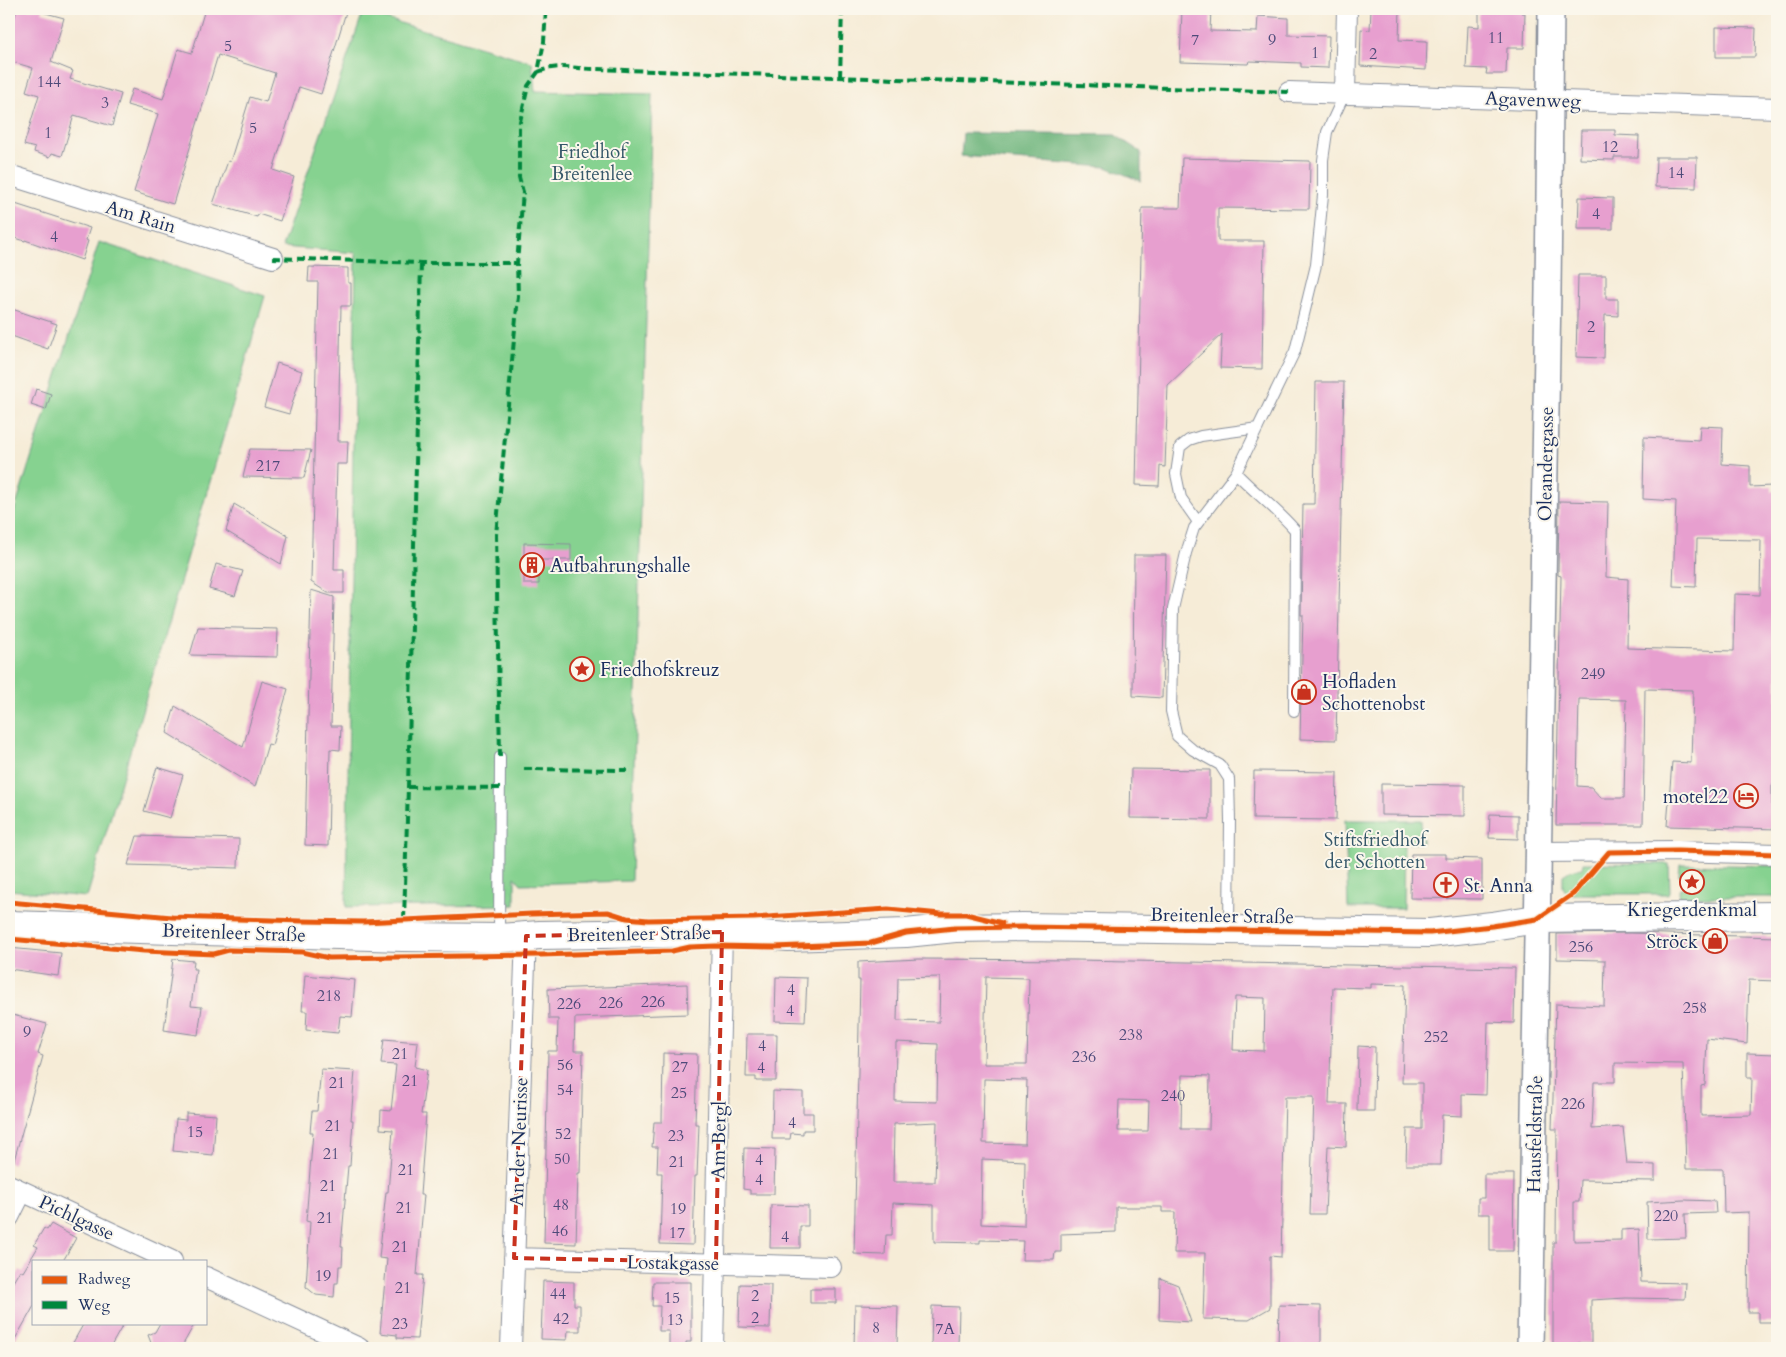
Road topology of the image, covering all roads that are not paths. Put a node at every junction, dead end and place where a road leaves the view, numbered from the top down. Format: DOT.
graph roads {
  1 [pos="1347,9"];
  2 [pos="1551,9"];
  3 [pos="1289,92"];
  4 [pos="1345,93"];
  5 [pos="1550,100"];
  6 [pos="1777,108"];
  7 [pos="9,175"];
  8 [pos="273,258"];
  9 [pos="1258,428"];
  10 [pos="1236,473"];
  11 [pos="1198,522"];
  12 [pos="1294,711"];
  13 [pos="500,757"];
  14 [pos="1538,852"];
  15 [pos="1777,854"];
  16 [pos="1777,916"];
  17 [pos="1537,920"];
  18 [pos="9,925"];
  19 [pos="1229,930"];
  20 [pos="722,932"];
  21 [pos="526,936"];
  22 [pos="499,938"];
  23 [pos="15,1188"];
  24 [pos="9,1217"];
  25 [pos="514,1258"];
  26 [pos="170,1260"];
  27 [pos="716,1262"];
  28 [pos="832,1267"];
  29 [pos="208,1277"];
  30 [pos="359,1348"];
  31 [pos="511,1348"];
  32 [pos="713,1348"];
  33 [pos="1530,1348"];
  1 -- 4 [label="street"];
  2 -- 5 [label="street, Oleandergasse"];
  3 -- 4 [label="street, Agavenweg"];
  4 -- 5 [label="street, Agavenweg"];
  4 -- 9 [label="lane"];
  5 -- 6 [label="street, Agavenweg"];
  5 -- 14 [label="street, Oleandergasse"];
  7 -- 8 [label="street, Am Rain"];
  9 -- 10 [label="lane"];
  9 -- 11 [label="lane"];
  10 -- 11 [label="lane"];
  10 -- 12 [label="lane"];
  11 -- 19 [label="lane"];
  13 -- 22 [label="lane"];
  14 -- 15 [label="street"];
  14 -- 17 [label="street, Oleandergasse"];
  16 -- 17 [label="main road, Breitenleer Straße"];
  17 -- 19 [label="main road, Breitenleer Straße"];
  17 -- 33 [label="street, Hausfeldstraße"];
  18 -- 22 [label="main road, Breitenleer Straße"];
  19 -- 20 [label="main road, Breitenleer Straße"];
  20 -- 21 [label="main road, Breitenleer Straße"];
  20 -- 27 [label="street, Am Bergl"];
  21 -- 22 [label="main road, Breitenleer Straße"];
  21 -- 25 [label="street, An der Neurisse"];
  23 -- 24 [label="street"];
  23 -- 26 [label="street, Pichlgasse"];
  25 -- 27 [label="street, Lostakgasse"];
  25 -- 31 [label="street, An der Neurisse"];
  27 -- 28 [label="street, Lostakgasse"];
  27 -- 32 [label="street, Am Bergl"];
  29 -- 30 [label="street"];
}
